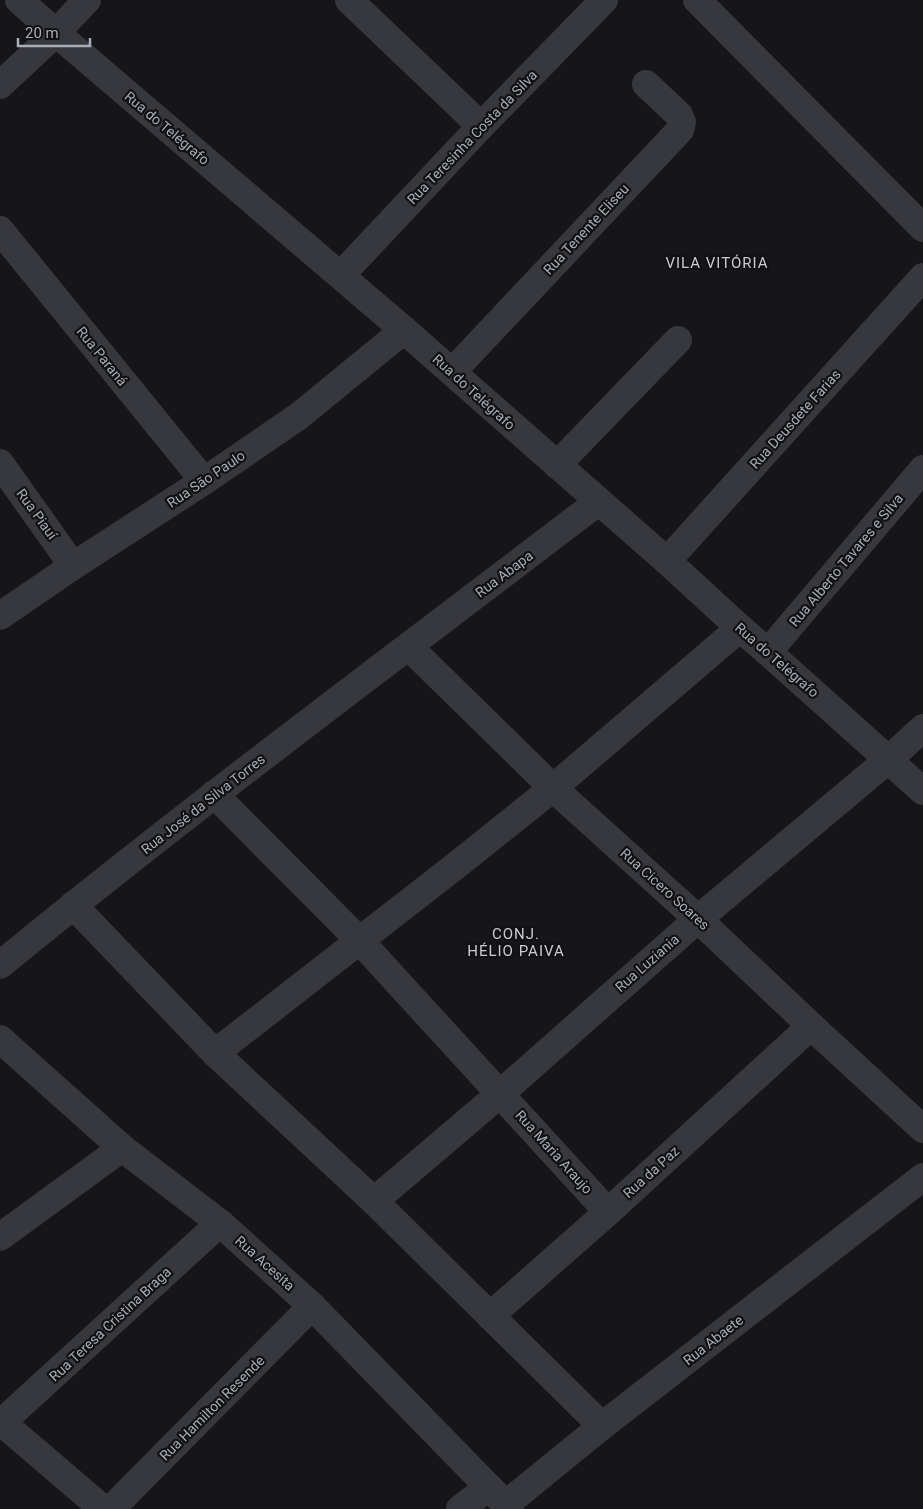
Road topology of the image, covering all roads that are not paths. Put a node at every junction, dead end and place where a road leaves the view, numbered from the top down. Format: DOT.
graph roads {
  1 [pos="19,0"];
  2 [pos="88,0"];
  3 [pos="349,0"];
  4 [pos="604,0"];
  5 [pos="697,0"];
  6 [pos="56,34"];
  7 [pos="646,84"];
  8 [pos="0,85"];
  9 [pos="481,126"];
  10 [pos="923,228"];
  11 [pos="0,230"];
  12 [pos="341,275"];
  13 [pos="923,277"];
  14 [pos="404,330"];
  15 [pos="678,340"];
  16 [pos="452,372"];
  17 [pos="0,463"];
  18 [pos="557,465"];
  19 [pos="923,468"];
  20 [pos="204,481"];
  21 [pos="598,502"];
  22 [pos="666,561"];
  23 [pos="73,566"];
  24 [pos="0,616"];
  25 [pos="740,628"];
  26 [pos="409,647"];
  27 [pos="768,652"];
  28 [pos="923,728"];
  29 [pos="889,759"];
  30 [pos="553,788"];
  31 [pos="923,790"];
  32 [pos="214,794"];
  33 [pos="73,905"];
  34 [pos="698,919"];
  35 [pos="360,941"];
  36 [pos="0,965"];
  37 [pos="811,1026"];
  38 [pos="0,1039"];
  39 [pos="215,1053"];
  40 [pos="501,1093"];
  41 [pos="923,1129"];
  42 [pos="122,1148"];
  43 [pos="923,1177"];
  44 [pos="374,1201"];
  45 [pos="608,1212"];
  46 [pos="220,1223"];
  47 [pos="0,1236"];
  48 [pos="312,1306"];
  49 [pos="490,1316"];
  50 [pos="1,1423"];
  51 [pos="602,1426"];
  52 [pos="501,1500"];
  53 [pos="103,1509"];
  54 [pos="111,1509"];
  55 [pos="460,1509"];
  1 -- 6 [label="street, Rua do Telégrafo"];
  2 -- 6 [label="street"];
  3 -- 9 [label="street"];
  4 -- 9 [label="street, Rua Teresinha Costa da Silva"];
  5 -- 10 [label="street"];
  6 -- 8 [label="street"];
  6 -- 12 [label="street, Rua do Telégrafo"];
  7 -- 16 [label="street, Rua Tenente Eliseu"];
  9 -- 12 [label="street, Rua Teresinha Costa da Silva"];
  11 -- 20 [label="street, Rua Paraná"];
  12 -- 14 [label="street, Rua do Telégrafo"];
  13 -- 22 [label="street, Rua Deusdete Farias"];
  14 -- 16 [label="street, Rua do Telégrafo"];
  14 -- 20 [label="street, Rua São Paulo"];
  15 -- 18 [label="street"];
  16 -- 18 [label="street, Rua do Telégrafo"];
  17 -- 23 [label="street, Rua Piauí"];
  18 -- 21 [label="street, Rua do Telégrafo"];
  19 -- 27 [label="street, Rua Alberto Tavares e Silva"];
  20 -- 23 [label="street, Rua São Paulo"];
  21 -- 22 [label="street, Rua do Telégrafo"];
  21 -- 26 [label="street, Rua Abapa"];
  22 -- 25 [label="street, Rua do Telégrafo"];
  23 -- 24 [label="street, Rua São Paulo"];
  25 -- 27 [label="street, Rua do Telégrafo"];
  25 -- 30 [label="street"];
  26 -- 30 [label="street, Rua Cicero Soares"];
  26 -- 32 [label="street, Rua José da Silva Torres"];
  27 -- 29 [label="street, Rua do Telégrafo"];
  28 -- 29 [label="street, Rua Luziania"];
  29 -- 31 [label="street, Rua do Telégrafo"];
  29 -- 34 [label="street, Rua Luziania"];
  30 -- 34 [label="street, Rua Cicero Soares"];
  30 -- 35 [label="street"];
  32 -- 33 [label="street, Rua José da Silva Torres"];
  32 -- 35 [label="street, Rua Maria Araujo"];
  33 -- 36 [label="street, Rua José da Silva Torres"];
  33 -- 39 [label="street"];
  34 -- 37 [label="street, Rua Cicero Soares"];
  34 -- 40 [label="street, Rua Luziania"];
  35 -- 39 [label="street"];
  35 -- 40 [label="street, Rua Maria Araujo"];
  37 -- 41 [label="street, Rua Cicero Soares"];
  37 -- 45 [label="street, Rua da Paz"];
  38 -- 42 [label="street, Rua Acesita"];
  39 -- 44 [label="street"];
  40 -- 44 [label="street, Rua Luziania"];
  40 -- 45 [label="street, Rua Maria Araujo"];
  42 -- 46 [label="street, Rua Acesita"];
  42 -- 47 [label="street"];
  43 -- 51 [label="street, Rua Abaete"];
  44 -- 49 [label="street"];
  45 -- 49 [label="street, Rua da Paz"];
  46 -- 48 [label="street, Rua Acesita"];
  46 -- 50 [label="street, Rua Teresa Cristina Braga"];
  48 -- 52 [label="street, Rua Acesita"];
  48 -- 54 [label="street, Rua Hamilton Resende"];
  49 -- 51 [label="street"];
  50 -- 53 [label="street"];
  51 -- 52 [label="street, Rua Abaete"];
  52 -- 55 [label="street, Rua Abaete"];
}
